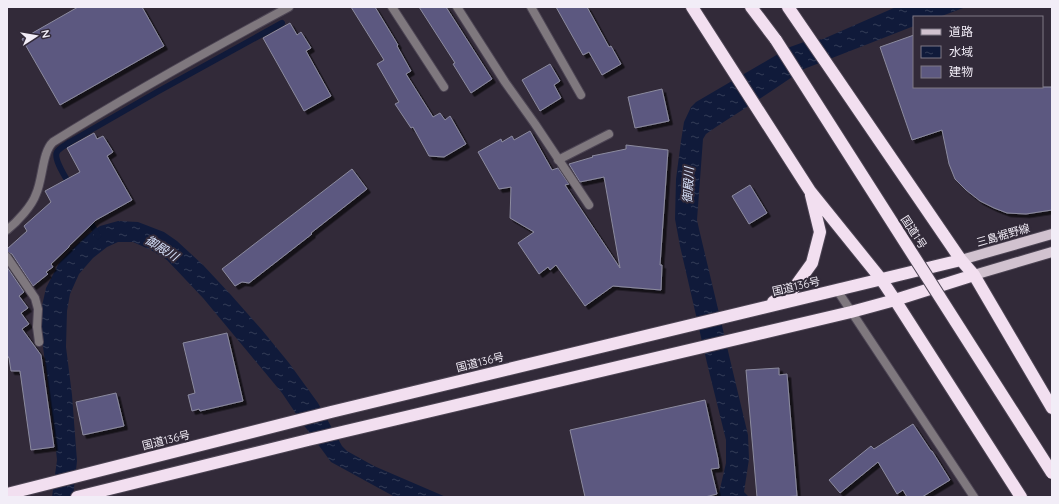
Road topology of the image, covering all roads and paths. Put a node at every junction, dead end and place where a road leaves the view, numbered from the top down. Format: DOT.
graph roads {
  1 [pos="289,7"];
  2 [pos="392,7"];
  3 [pos="457,7"];
  4 [pos="531,7"];
  5 [pos="692,7"];
  6 [pos="751,7"];
  7 [pos="788,7"];
  8 [pos="444,87"];
  9 [pos="581,95"];
  10 [pos="609,134"];
  11 [pos="558,160"];
  12 [pos="810,191"];
  13 [pos="589,206"];
  14 [pos="7,230"];
  15 [pos="1052,234"];
  16 [pos="1052,252"];
  17 [pos="7,258"];
  18 [pos="961,260"];
  19 [pos="974,275"];
  20 [pos="881,279"];
  21 [pos="836,290"];
  22 [pos="896,300"];
  23 [pos="766,307"];
  24 [pos="851,312"];
  25 [pos="39,342"];
  26 [pos="1023,358"];
  27 [pos="1052,399"];
  28 [pos="1052,408"];
  29 [pos="1052,473"];
  30 [pos="7,494"];
  31 [pos="77,497"];
  32 [pos="974,497"];
  33 [pos="1021,497"];
  1 -- 14 [label="street"];
  2 -- 8 [label="street"];
  3 -- 11 [label="street"];
  4 -- 9 [label="street"];
  5 -- 12 [label="highway"];
  6 -- 29 [label="highway, 国道1号, bridge"];
  7 -- 18 [label="highway"];
  10 -- 11 [label="street"];
  11 -- 13 [label="street"];
  12 -- 20 [label="highway"];
  12 -- 23 [label="highway"];
  15 -- 18 [label="main road, 三島裾野線"];
  16 -- 19 [label="main road"];
  17 -- 25 [label="street"];
  18 -- 19 [label="highway"];
  18 -- 20 [label="highway, 国道136号"];
  19 -- 22 [label="highway"];
  19 -- 26 [label="highway"];
  20 -- 21 [label="highway, 国道136号"];
  20 -- 22 [label="highway"];
  21 -- 23 [label="highway, 国道136号"];
  21 -- 24 [label="street"];
  22 -- 24 [label="highway"];
  22 -- 33 [label="highway"];
  23 -- 30 [label="highway, 国道136号"];
  24 -- 31 [label="highway"];
  24 -- 32 [label="street"];
  26 -- 27 [label="street"];
  26 -- 28 [label="highway"];
}
